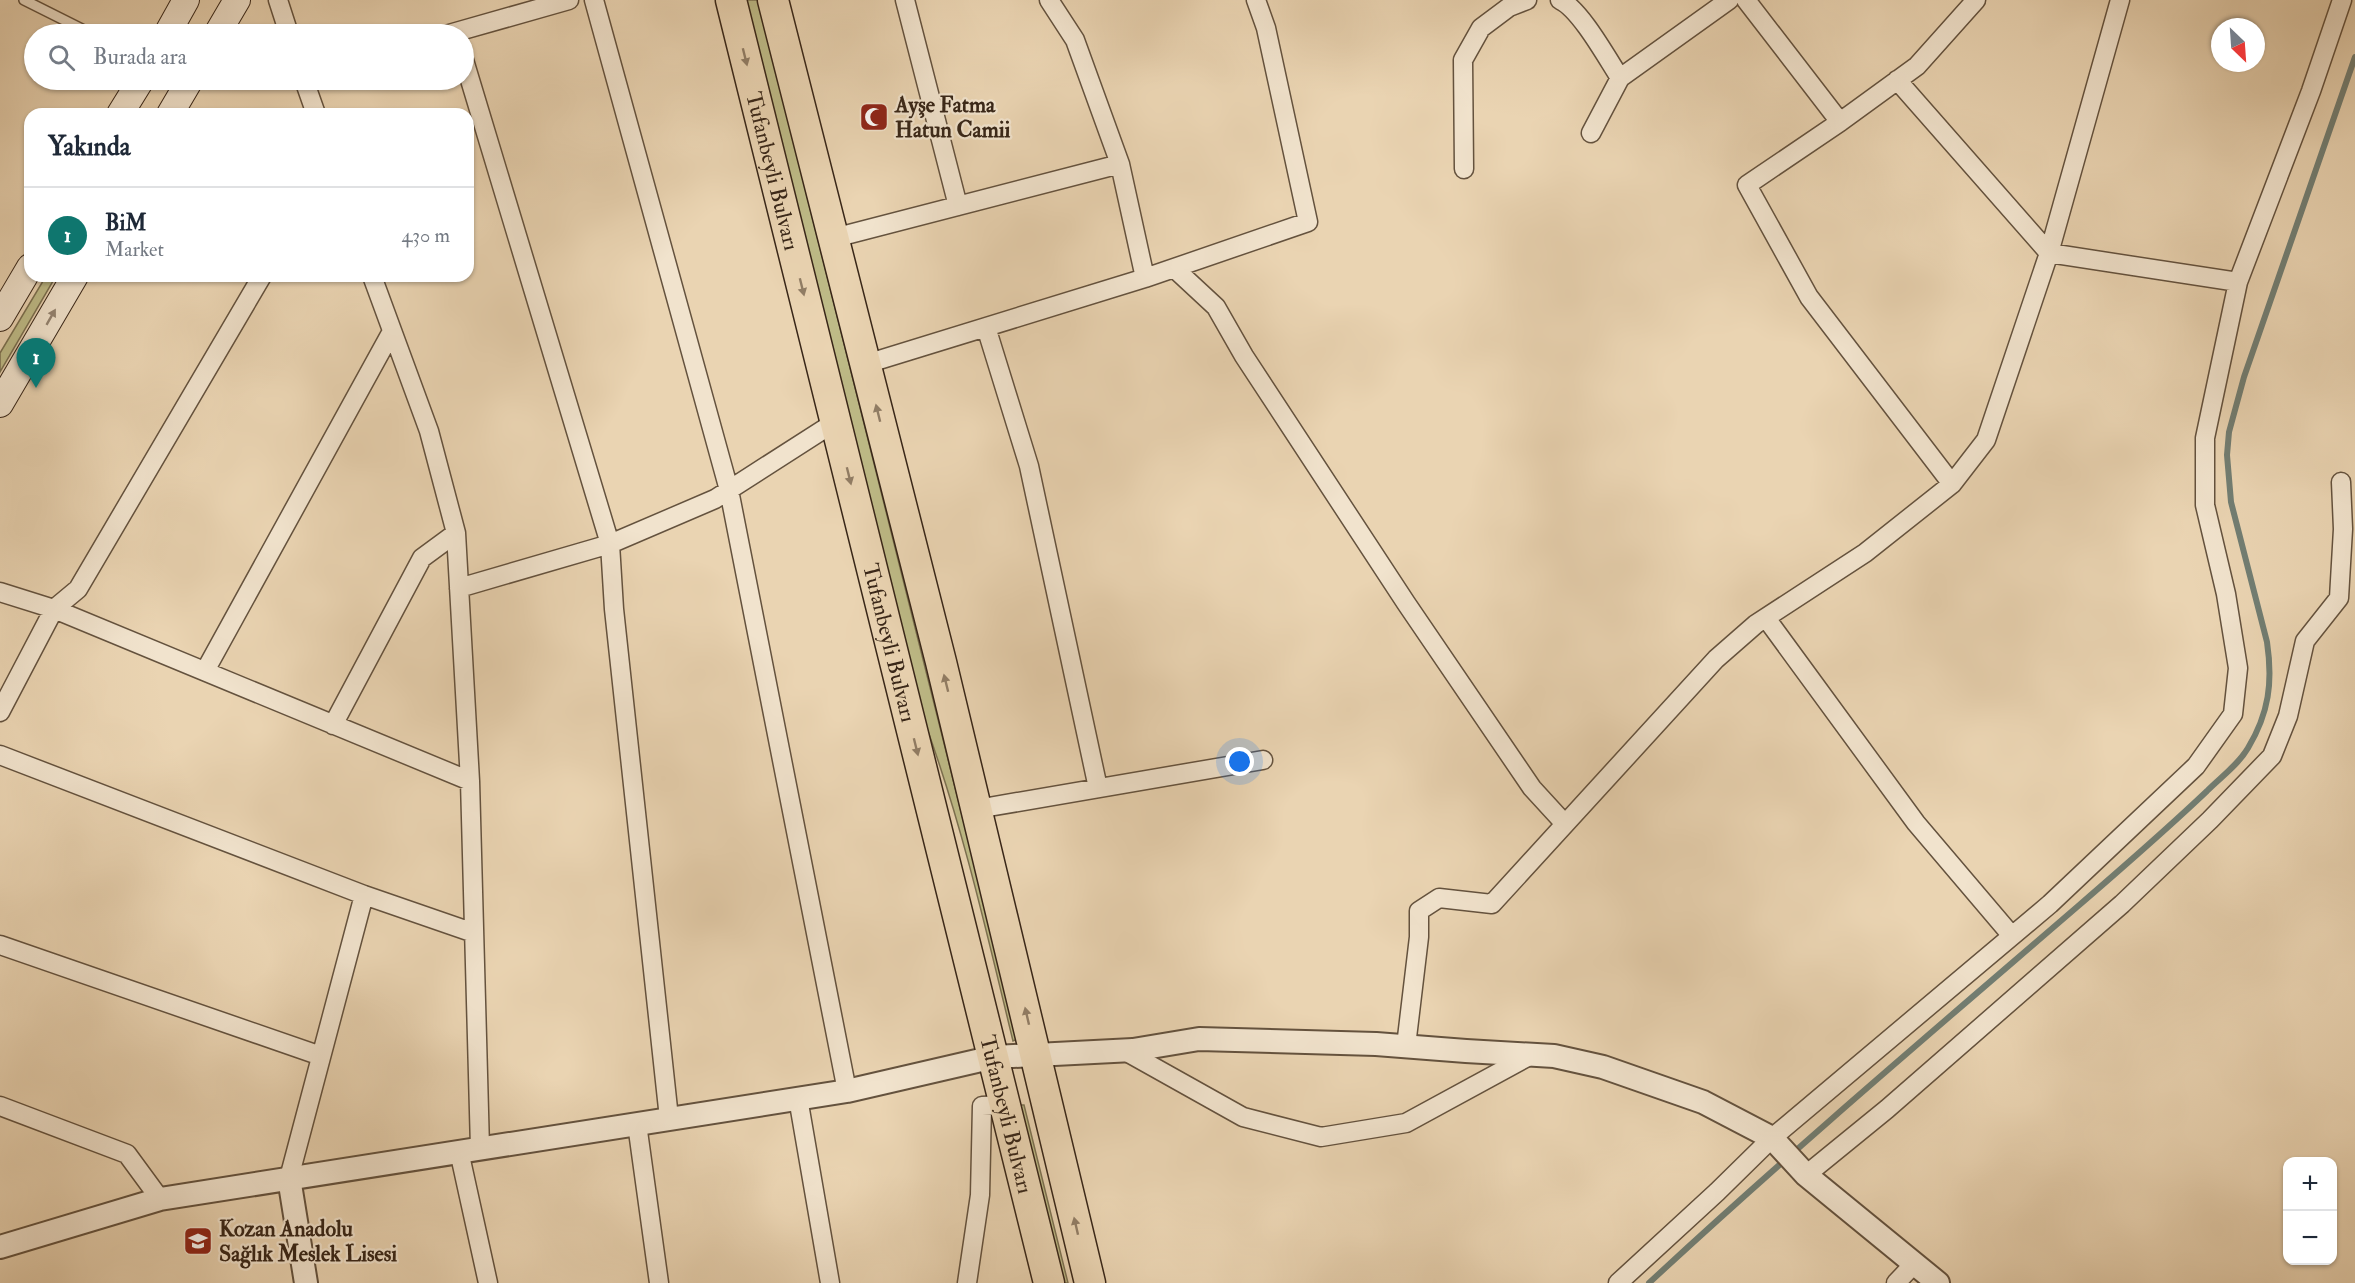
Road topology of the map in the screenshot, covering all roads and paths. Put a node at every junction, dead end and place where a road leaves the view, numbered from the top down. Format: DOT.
graph roads {
  1 [pos="24,0"];
  2 [pos="186,0"];
  3 [pos="237,0"];
  4 [pos="278,0"];
  5 [pos="569,0"];
  6 [pos="594,0"];
  7 [pos="731,0"];
  8 [pos="773,0"];
  9 [pos="905,0"];
  10 [pos="1049,0"];
  11 [pos="1256,0"];
  12 [pos="1527,0"];
  13 [pos="1560,0"];
  14 [pos="1729,0"];
  15 [pos="1746,0"];
  16 [pos="1976,0"];
  17 [pos="2120,0"];
  18 [pos="2342,0"];
  19 [pos="72,24"];
  20 [pos="173,24"];
  21 [pos="223,24"];
  22 [pos="286,24"];
  23 [pos="474,28"];
  24 [pos="1620,78"];
  25 [pos="1897,80"];
  26 [pos="135,90"];
  27 [pos="184,90"];
  28 [pos="308,90"];
  29 [pos="473,90"];
  30 [pos="124,108"];
  31 [pos="174,108"];
  32 [pos="314,108"];
  33 [pos="1840,122"];
  34 [pos="1591,133"];
  35 [pos="1120,164"];
  36 [pos="1464,169"];
  37 [pos="958,206"];
  38 [pos="834,238"];
  39 [pos="2049,253"];
  40 [pos="1174,268"];
  41 [pos="24,277"];
  42 [pos="1145,278"];
  43 [pos="71,282"];
  44 [pos="258,282"];
  45 [pos="374,282"];
  46 [pos="2238,282"];
  47 [pos="0,318"];
  48 [pos="986,327"];
  49 [pos="391,333"];
  50 [pos="866,364"];
  51 [pos="0,404"];
  52 [pos="836,422"];
  53 [pos="2341,482"];
  54 [pos="1952,484"];
  55 [pos="729,490"];
  56 [pos="456,533"];
  57 [pos="610,544"];
  58 [pos="459,588"];
  59 [pos="0,592"];
  60 [pos="54,609"];
  61 [pos="1766,618"];
  62 [pos="205,671"];
  63 [pos="0,712"];
  64 [pos="333,725"];
  65 [pos="0,755"];
  66 [pos="1263,760"];
  67 [pos="470,781"];
  68 [pos="1098,788"];
  69 [pos="977,809"];
  70 [pos="1565,824"];
  71 [pos="364,895"];
  72 [pos="474,933"];
  73 [pos="2012,936"];
  74 [pos="0,945"];
  75 [pos="1406,1046"];
  76 [pos="1125,1051"];
  77 [pos="1531,1054"];
  78 [pos="321,1056"];
  79 [pos="1036,1056"];
  80 [pos="994,1057"];
  81 [pos="847,1091"];
  82 [pos="798,1098"];
  83 [pos="1005,1105"];
  84 [pos="0,1106"];
  85 [pos="669,1118"];
  86 [pos="637,1124"];
  87 [pos="1774,1141"];
  88 [pos="470,1150"];
  89 [pos="1806,1175"];
  90 [pos="289,1178"];
  91 [pos="160,1199"];
  92 [pos="0,1247"];
  93 [pos="1913,1265"];
  94 [pos="306,1283"];
  95 [pos="488,1283"];
  96 [pos="659,1283"];
  97 [pos="830,1283"];
  98 [pos="967,1283"];
  99 [pos="1049,1283"];
  100 [pos="1089,1283"];
  101 [pos="1618,1283"];
  102 [pos="1896,1283"];
  103 [pos="1938,1283"];
  1 -- 19 [label="lane"];
  2 -- 20 [label="main road"];
  3 -- 21 [label="main road"];
  4 -- 22 [label="street"];
  5 -- 23 [label="street"];
  6 -- 55 [label="street"];
  7 -- 52 [label="highway, Tufanbeyli Bulvarı, one-way"];
  8 -- 38 [label="highway, Tufanbeyli Bulvarı"];
  9 -- 37 [label="street"];
  10 -- 35 [label="street"];
  11 -- 40 [label="street"];
  12 -- 36 [label="street"];
  13 -- 24 [label="street"];
  14 -- 24 [label="street"];
  15 -- 33 [label="street"];
  16 -- 25 [label="street"];
  17 -- 39 [label="street"];
  18 -- 46 [label="street"];
  24 -- 34 [label="street"];
  25 -- 33 [label="street"];
  25 -- 39 [label="street"];
  26 -- 30 [label="main road"];
  27 -- 31 [label="main road"];
  28 -- 32 [label="street"];
  29 -- 57 [label="street"];
  33 -- 54 [label="street"];
  35 -- 37 [label="street"];
  35 -- 42 [label="street"];
  37 -- 38 [label="street"];
  38 -- 50 [label="highway, Tufanbeyli Bulvarı"];
  39 -- 46 [label="street"];
  39 -- 54 [label="street"];
  40 -- 42 [label="street"];
  40 -- 70 [label="street"];
  41 -- 47 [label="main road"];
  42 -- 48 [label="street"];
  51 -- 43 [label="main road, one-way"];
  44 -- 60 [label="street"];
  45 -- 49 [label="street"];
  46 -- 73 [label="street"];
  48 -- 50 [label="street"];
  48 -- 68 [label="street"];
  49 -- 56 [label="street"];
  49 -- 62 [label="street"];
  69 -- 50 [label="highway, Tufanbeyli Bulvarı, one-way"];
  52 -- 55 [label="street"];
  52 -- 80 [label="highway, Tufanbeyli Bulvarı, one-way"];
  53 -- 89 [label="street"];
  54 -- 61 [label="street"];
  55 -- 57 [label="street"];
  55 -- 81 [label="street"];
  56 -- 58 [label="street"];
  56 -- 64 [label="street"];
  57 -- 58 [label="street"];
  57 -- 85 [label="street"];
  58 -- 67 [label="street"];
  59 -- 60 [label="street"];
  60 -- 62 [label="street"];
  60 -- 63 [label="street"];
  61 -- 70 [label="street"];
  61 -- 73 [label="street"];
  62 -- 64 [label="street"];
  64 -- 67 [label="street"];
  65 -- 71 [label="street"];
  66 -- 68 [label="street"];
  67 -- 72 [label="street"];
  68 -- 69 [label="street"];
  79 -- 69 [label="highway, Tufanbeyli Bulvarı, one-way"];
  70 -- 75 [label="street"];
  71 -- 72 [label="street"];
  71 -- 78 [label="street"];
  72 -- 88 [label="street"];
  73 -- 87 [label="street"];
  74 -- 78 [label="street"];
  75 -- 76 [label="street"];
  75 -- 77 [label="street"];
  76 -- 77 [label="street"];
  76 -- 79 [label="street"];
  77 -- 87 [label="street"];
  78 -- 90 [label="street"];
  79 -- 80 [label="street"];
  100 -- 79 [label="highway, Tufanbeyli Bulvarı, one-way"];
  80 -- 81 [label="street"];
  80 -- 83 [label="highway, Tufanbeyli Bulvarı"];
  81 -- 82 [label="street"];
  82 -- 85 [label="street"];
  82 -- 97 [label="street"];
  83 -- 98 [label="street"];
  83 -- 99 [label="highway, Tufanbeyli Bulvarı"];
  84 -- 91 [label="street"];
  85 -- 86 [label="street"];
  86 -- 88 [label="street"];
  86 -- 96 [label="street"];
  87 -- 89 [label="street"];
  87 -- 101 [label="street"];
  88 -- 90 [label="street"];
  88 -- 95 [label="street"];
  89 -- 93 [label="street"];
  90 -- 91 [label="street"];
  90 -- 94 [label="street"];
  91 -- 92 [label="street"];
  93 -- 102 [label="street"];
  93 -- 103 [label="street"];
}
